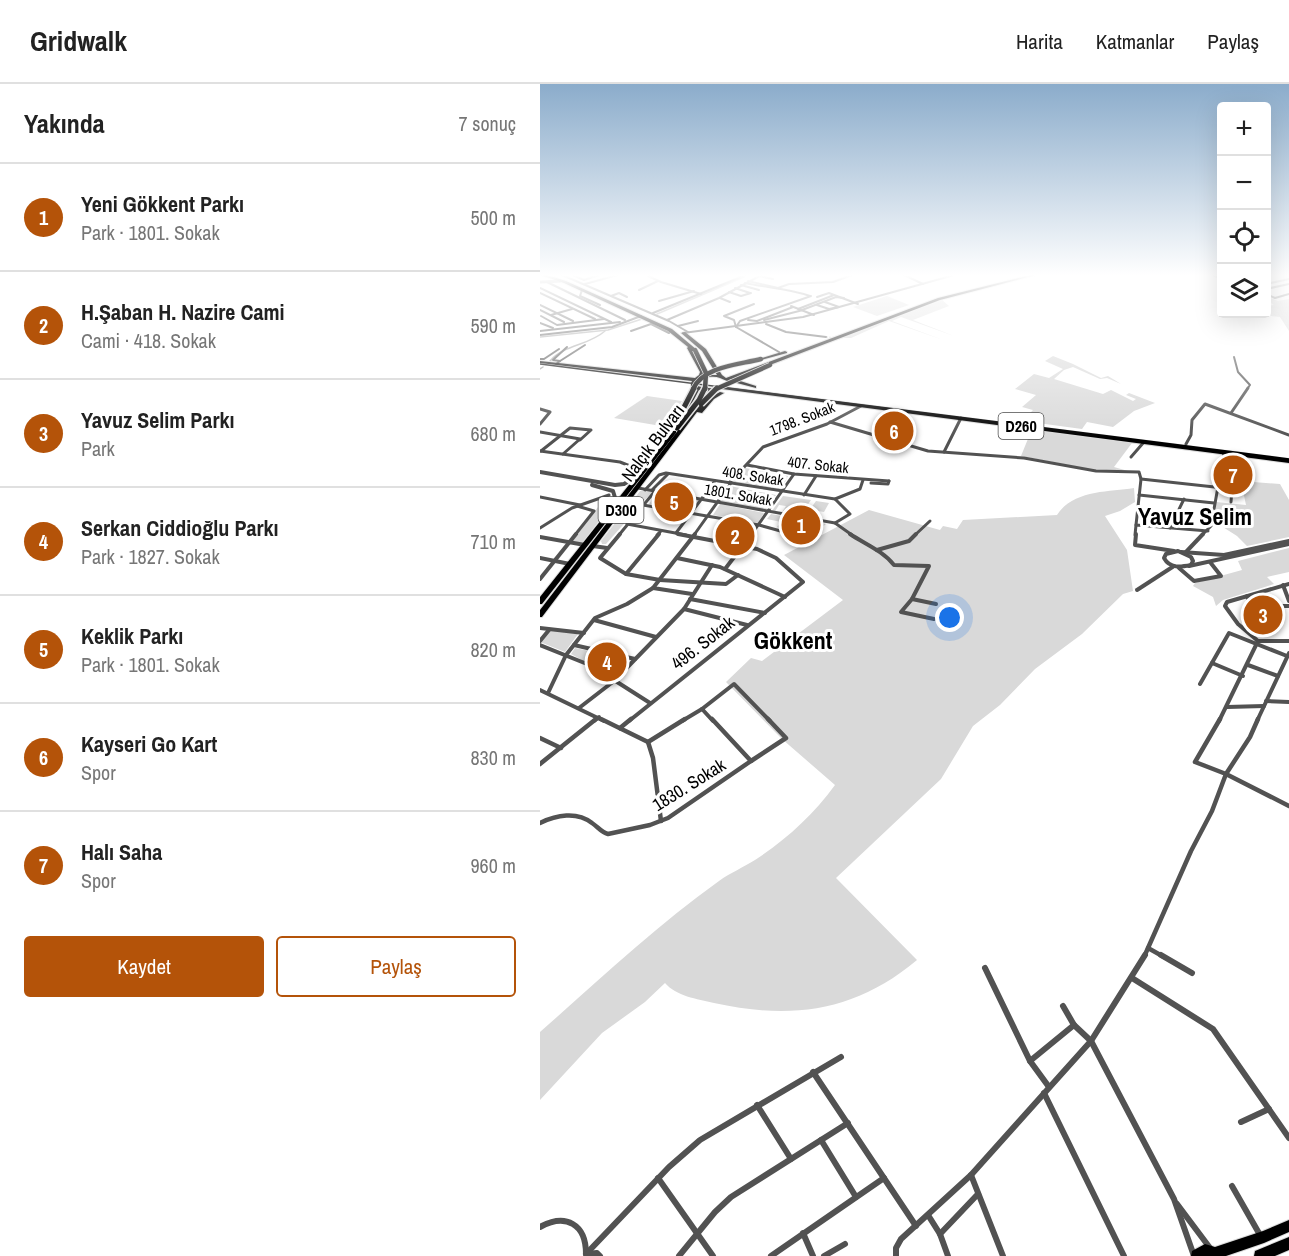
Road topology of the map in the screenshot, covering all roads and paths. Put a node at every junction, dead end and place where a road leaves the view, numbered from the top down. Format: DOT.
graph roads {
  1 [pos="577,329"];
  2 [pos="637,329"];
  3 [pos="663,329"];
  4 [pos="676,329"];
  5 [pos="681,329"];
  6 [pos="722,329"];
  7 [pos="739,329"];
  8 [pos="777,329"];
  9 [pos="855,329"];
  10 [pos="861,329"];
  11 [pos="631,331"];
  12 [pos="670,332"];
  13 [pos="540,333"];
  14 [pos="686,333"];
  15 [pos="826,337"];
  16 [pos="585,345"];
  17 [pos="807,346"];
  18 [pos="567,347"];
  19 [pos="559,349"];
  20 [pos="697,350"];
  21 [pos="779,352"];
  22 [pos="789,355"];
  23 [pos="1234,357"];
  24 [pos="540,362"];
  25 [pos="558,362"];
  26 [pos="701,366"];
  27 [pos="736,375"];
  28 [pos="725,378"];
  29 [pos="680,379"];
  30 [pos="697,379"];
  31 [pos="695,388"];
  32 [pos="721,388"];
  33 [pos="756,390"];
  34 [pos="712,398"];
  35 [pos="701,404"];
  36 [pos="861,405"];
  37 [pos="540,410"];
  38 [pos="1231,412"];
  39 [pos="961,418"];
  40 [pos="830,422"];
  41 [pos="540,424"];
  42 [pos="540,432"];
  43 [pos="1289,435"];
  44 [pos="560,436"];
  45 [pos="580,440"];
  46 [pos="1144,442"];
  47 [pos="1186,444"];
  48 [pos="659,447"];
  49 [pos="541,451"];
  50 [pos="666,452"];
  51 [pos="944,452"];
  52 [pos="1224,453"];
  53 [pos="563,455"];
  54 [pos="1131,457"];
  55 [pos="1289,459"];
  56 [pos="644,465"];
  57 [pos="746,465"];
  58 [pos="669,474"];
  59 [pos="794,474"];
  60 [pos="541,475"];
  61 [pos="639,476"];
  62 [pos="816,476"];
  63 [pos="1141,479"];
  64 [pos="715,481"];
  65 [pos="863,481"];
  66 [pos="889,481"];
  67 [pos="730,483"];
  68 [pos="615,485"];
  69 [pos="1218,487"];
  70 [pos="609,488"];
  71 [pos="638,488"];
  72 [pos="1232,489"];
  73 [pos="645,490"];
  74 [pos="1242,490"];
  75 [pos="654,491"];
  76 [pos="783,491"];
  77 [pos="609,495"];
  78 [pos="804,495"];
  79 [pos="1139,495"];
  80 [pos="540,497"];
  81 [pos="701,499"];
  82 [pos="835,499"];
  83 [pos="1184,499"];
  84 [pos="718,502"];
  85 [pos="1231,502"];
  86 [pos="1214,503"];
  87 [pos="617,504"];
  88 [pos="644,505"];
  89 [pos="579,506"];
  90 [pos="769,511"];
  91 [pos="691,513"];
  92 [pos="709,516"];
  93 [pos="930,521"];
  94 [pos="835,523"];
  95 [pos="627,524"];
  96 [pos="759,525"];
  97 [pos="1136,525"];
  98 [pos="540,528"];
  99 [pos="1170,528"];
  100 [pos="662,530"];
  101 [pos="1208,531"];
  102 [pos="675,533"];
  103 [pos="540,537"];
  104 [pos="693,537"];
  105 [pos="808,539"];
  106 [pos="570,542"];
  107 [pos="1289,542"];
  108 [pos="1196,544"];
  109 [pos="589,545"];
  110 [pos="744,545"];
  111 [pos="607,548"];
  112 [pos="876,551"];
  113 [pos="1174,551"];
  114 [pos="1184,552"];
  115 [pos="1195,553"];
  116 [pos="540,558"];
  117 [pos="677,558"];
  118 [pos="1192,560"];
  119 [pos="555,561"];
  120 [pos="1210,562"];
  121 [pos="570,564"];
  122 [pos="712,565"];
  123 [pos="1189,566"];
  124 [pos="1176,567"];
  125 [pos="724,569"];
  126 [pos="540,571"];
  127 [pos="546,572"];
  128 [pos="626,574"];
  129 [pos="738,575"];
  130 [pos="540,579"];
  131 [pos="660,580"];
  132 [pos="699,582"];
  133 [pos="1289,584"];
  134 [pos="1283,585"];
  135 [pos="653,588"];
  136 [pos="1137,590"];
  137 [pos="691,597"];
  138 [pos="785,597"];
  139 [pos="1247,597"];
  140 [pos="912,599"];
  141 [pos="540,602"];
  142 [pos="1289,602"];
  143 [pos="936,604"];
  144 [pos="684,609"];
  145 [pos="766,613"];
  146 [pos="540,615"];
  147 [pos="934,619"];
  148 [pos="594,620"];
  149 [pos="748,625"];
  150 [pos="540,628"];
  151 [pos="549,629"];
  152 [pos="584,633"];
  153 [pos="656,637"];
  154 [pos="1289,641"];
  155 [pos="540,643"];
  156 [pos="1257,643"];
  157 [pos="574,645"];
  158 [pos="1288,654"];
  159 [pos="566,656"];
  160 [pos="634,659"];
  161 [pos="1212,663"];
  162 [pos="1248,665"];
  163 [pos="1243,676"];
  164 [pos="1278,676"];
  165 [pos="614,681"];
  166 [pos="1200,684"];
  167 [pos="540,690"];
  168 [pos="548,693"];
  169 [pos="1289,702"];
  170 [pos="650,704"];
  171 [pos="1265,704"];
  172 [pos="1227,707"];
  173 [pos="579,708"];
  174 [pos="702,709"];
  175 [pos="599,717"];
  176 [pos="621,728"];
  177 [pos="540,738"];
  178 [pos="648,742"];
  179 [pos="561,748"];
  180 [pos="751,761"];
  181 [pos="540,764"];
  182 [pos="1226,774"];
  183 [pos="1289,806"];
  184 [pos="661,821"];
  185 [pos="540,823"];
  186 [pos="1148,948"];
  187 [pos="985,969"];
  188 [pos="1192,973"];
  189 [pos="1132,978"];
  190 [pos="1063,1006"];
  191 [pos="1074,1025"];
  192 [pos="1091,1041"];
  193 [pos="841,1057"];
  194 [pos="1030,1060"];
  195 [pos="813,1072"];
  196 [pos="1049,1087"];
  197 [pos="1044,1093"];
  198 [pos="757,1105"];
  199 [pos="1269,1109"];
  200 [pos="1241,1122"];
  201 [pos="848,1123"];
  202 [pos="1289,1138"];
  203 [pos="821,1140"];
  204 [pos="791,1159"];
  205 [pos="971,1175"];
  206 [pos="658,1178"];
  207 [pos="884,1178"];
  208 [pos="1232,1186"];
  209 [pos="978,1194"];
  210 [pos="856,1197"];
  211 [pos="1174,1199"];
  212 [pos="928,1215"];
  213 [pos="916,1226"];
  214 [pos="1289,1226"];
  215 [pos="540,1227"];
  216 [pos="697,1233"];
  217 [pos="803,1233"];
  218 [pos="940,1234"];
  219 [pos="1262,1238"];
  220 [pos="1289,1243"];
  221 [pos="845,1244"];
  222 [pos="1216,1253"];
  223 [pos="1275,1253"];
  224 [pos="586,1255"];
  225 [pos="600,1256"];
  226 [pos="679,1256"];
  227 [pos="713,1256"];
  228 [pos="771,1256"];
  229 [pos="813,1256"];
  230 [pos="824,1256"];
  231 [pos="896,1256"];
  232 [pos="948,1256"];
  233 [pos="1003,1256"];
  234 [pos="1124,1256"];
  235 [pos="1196,1256"];
  236 [pos="1260,1256"];
  1 -- 13 [label="street"];
  2 -- 11 [label="street"];
  3 -- 12 [label="highway"];
  4 -- 14 [label="highway"];
  5 -- 14 [label="street"];
  6 -- 14 [label="street"];
  7 -- 21 [label="street"];
  8 -- 15 [label="street"];
  9 -- 17 [label="highway"];
  10 -- 22 [label="highway, D300"];
  12 -- 20 [label="highway"];
  12 -- 26 [label="highway"];
  14 -- 20 [label="highway"];
  14 -- 28 [label="highway"];
  16 -- 25 [label="street"];
  17 -- 28 [label="highway"];
  17 -- 48 [label="highway, bridge"];
  18 -- 25 [label="street"];
  19 -- 24 [label="street"];
  20 -- 35 [label="highway, bridge"];
  20 -- 61 [label="highway, Nalçık Bulvarı / D300, bridge"];
  22 -- 27 [label="highway, D300"];
  22 -- 35 [label="highway, D300, bridge"];
  23 -- 38 [label="street"];
  24 -- 25 [label="highway"];
  24 -- 31 [label="highway"];
  25 -- 29 [label="highway"];
  26 -- 29 [label="highway"];
  26 -- 30 [label="highway"];
  27 -- 28 [label="highway, D300"];
  27 -- 33 [label="highway"];
  28 -- 30 [label="highway"];
  28 -- 32 [label="highway"];
  28 -- 33 [label="highway"];
  29 -- 30 [label="highway"];
  30 -- 31 [label="highway"];
  31 -- 32 [label="highway"];
  31 -- 48 [label="highway"];
  32 -- 33 [label="highway"];
  32 -- 34 [label="highway"];
  33 -- 34 [label="highway"];
  33 -- 36 [label="highway, D260"];
  33 -- 47 [label="highway, D260"];
  34 -- 50 [label="highway"];
  35 -- 50 [label="highway, Nalçık Bulvarı / D300"];
  36 -- 39 [label="highway, D260"];
  36 -- 40 [label="street, 1798. Sokak"];
  37 -- 41 [label="street"];
  38 -- 43 [label="street"];
  38 -- 47 [label="street"];
  39 -- 46 [label="highway, D260"];
  39 -- 51 [label="street"];
  40 -- 51 [label="street"];
  40 -- 57 [label="street, 1798. Sokak"];
  42 -- 44 [label="street"];
  44 -- 45 [label="street"];
  44 -- 45 [label="street"];
  44 -- 49 [label="street"];
  45 -- 53 [label="street"];
  46 -- 52 [label="highway, D260"];
  46 -- 54 [label="street"];
  47 -- 55 [label="highway, D260"];
  48 -- 56 [label="highway"];
  49 -- 53 [label="street"];
  50 -- 71 [label="highway, Nalçık Bulvarı / D300"];
  51 -- 63 [label="street"];
  52 -- 55 [label="highway, D260"];
  52 -- 69 [label="street"];
  53 -- 56 [label="street"];
  56 -- 61 [label="highway"];
  57 -- 59 [label="street, 407. Sokak"];
  57 -- 67 [label="street, 1798. Sokak"];
  58 -- 64 [label="street, 408. Sokak"];
  58 -- 73 [label="street"];
  58 -- 75 [label="street"];
  59 -- 62 [label="street, 407. Sokak"];
  59 -- 76 [label="street"];
  60 -- 68 [label="street"];
  60 -- 70 [label="street"];
  61 -- 68 [label="street"];
  61 -- 87 [label="highway, Nalçık Bulvarı / D300"];
  62 -- 65 [label="street, 407. Sokak"];
  62 -- 78 [label="street"];
  63 -- 69 [label="street"];
  63 -- 79 [label="street"];
  64 -- 67 [label="street, 408. Sokak"];
  64 -- 81 [label="street"];
  65 -- 66 [label="street, 407. Sokak"];
  65 -- 82 [label="street"];
  67 -- 76 [label="street, 408. Sokak"];
  67 -- 84 [label="street, 1798. Sokak"];
  68 -- 70 [label="street"];
  69 -- 72 [label="street"];
  69 -- 86 [label="street"];
  70 -- 87 [label="street"];
  71 -- 73 [label="street, 1801. Sokak"];
  71 -- 109 [label="highway, Nalçık Bulvarı / D300"];
  72 -- 74 [label="street"];
  72 -- 85 [label="street"];
  73 -- 75 [label="street, 1801. Sokak"];
  75 -- 81 [label="street, 1801. Sokak"];
  75 -- 88 [label="street"];
  76 -- 78 [label="street, 408. Sokak"];
  76 -- 90 [label="street"];
  77 -- 89 [label="street"];
  78 -- 82 [label="street, 408. Sokak"];
  79 -- 83 [label="street"];
  79 -- 97 [label="street"];
  80 -- 89 [label="street"];
  81 -- 84 [label="street, 1801. Sokak"];
  81 -- 91 [label="street"];
  82 -- 94 [label="street"];
  83 -- 86 [label="street"];
  83 -- 99 [label="street"];
  84 -- 90 [label="street, 1801. Sokak"];
  84 -- 92 [label="street, 1798. Sokak"];
  86 -- 101 [label="street"];
  87 -- 109 [label="highway, Nalçık Bulvarı / D300"];
  88 -- 91 [label="street"];
  88 -- 95 [label="street"];
  89 -- 98 [label="street"];
  89 -- 106 [label="street"];
  90 -- 94 [label="street, 1801. Sokak"];
  90 -- 96 [label="street"];
  91 -- 92 [label="street"];
  91 -- 102 [label="street"];
  92 -- 96 [label="street"];
  92 -- 104 [label="street, 1798. Sokak"];
  93 -- 112 [label="street"];
  94 -- 112 [label="street"];
  95 -- 100 [label="street"];
  95 -- 111 [label="street"];
  96 -- 105 [label="street"];
  96 -- 110 [label="street"];
  97 -- 99 [label="street"];
  97 -- 113 [label="street"];
  99 -- 101 [label="street"];
  100 -- 102 [label="street"];
  100 -- 128 [label="street"];
  101 -- 108 [label="street"];
  102 -- 104 [label="street"];
  103 -- 106 [label="street"];
  104 -- 110 [label="street"];
  104 -- 117 [label="street, 1798. Sokak"];
  106 -- 109 [label="street"];
  106 -- 119 [label="street"];
  107 -- 115 [label="street"];
  107 -- 120 [label="street"];
  108 -- 114 [label="street"];
  108 -- 115 [label="street"];
  109 -- 111 [label="street"];
  109 -- 121 [label="highway, Nalçık Bulvarı / D300"];
  109 -- 146 [label="highway, Nalçık Bulvarı / D300"];
  110 -- 125 [label="street"];
  110 -- 138 [label="street, 496. Sokak"];
  111 -- 128 [label="street"];
  112 -- 140 [label="street"];
  113 -- 114 [label="street"];
  113 -- 124 [label="street"];
  114 -- 115 [label="street"];
  114 -- 118 [label="street"];
  115 -- 118 [label="street"];
  116 -- 119 [label="street"];
  117 -- 122 [label="street"];
  117 -- 131 [label="street, 1798. Sokak"];
  118 -- 123 [label="street"];
  119 -- 121 [label="street"];
  119 -- 127 [label="street"];
  120 -- 123 [label="street"];
  120 -- 124 [label="street"];
  121 -- 141 [label="highway, Nalçık Bulvarı / D300"];
  122 -- 125 [label="street"];
  122 -- 132 [label="street"];
  123 -- 124 [label="street"];
  124 -- 136 [label="street"];
  125 -- 129 [label="street"];
  126 -- 127 [label="street"];
  127 -- 130 [label="street"];
  128 -- 131 [label="street"];
  129 -- 132 [label="street"];
  129 -- 138 [label="street"];
  131 -- 132 [label="street"];
  131 -- 135 [label="street, 1798. Sokak"];
  132 -- 137 [label="street"];
  133 -- 134 [label="street"];
  134 -- 139 [label="street"];
  134 -- 142 [label="street"];
  135 -- 137 [label="street"];
  135 -- 148 [label="street, 1798. Sokak"];
  137 -- 144 [label="street"];
  137 -- 145 [label="street"];
  138 -- 145 [label="street, 496. Sokak"];
  139 -- 142 [label="street"];
  139 -- 156 [label="street"];
  140 -- 143 [label="street"];
  140 -- 147 [label="street"];
  144 -- 149 [label="street"];
  144 -- 153 [label="street"];
  145 -- 149 [label="street, 496. Sokak"];
  148 -- 152 [label="street"];
  148 -- 153 [label="street"];
  149 -- 170 [label="street, 496. Sokak"];
  150 -- 151 [label="street"];
  151 -- 152 [label="street"];
  151 -- 155 [label="street"];
  152 -- 157 [label="street"];
  153 -- 160 [label="street"];
  154 -- 156 [label="street"];
  155 -- 159 [label="street"];
  156 -- 158 [label="street"];
  156 -- 161 [label="street"];
  156 -- 162 [label="street"];
  157 -- 159 [label="street"];
  157 -- 160 [label="street"];
  158 -- 164 [label="street"];
  159 -- 165 [label="street"];
  159 -- 168 [label="street"];
  160 -- 165 [label="street"];
  161 -- 163 [label="street"];
  161 -- 166 [label="street"];
  162 -- 163 [label="street"];
  162 -- 164 [label="street"];
  163 -- 172 [label="street"];
  164 -- 171 [label="street"];
  165 -- 170 [label="street"];
  165 -- 173 [label="street"];
  167 -- 168 [label="street"];
  168 -- 173 [label="street"];
  169 -- 171 [label="street"];
  170 -- 176 [label="street, 496. Sokak"];
  171 -- 172 [label="street"];
  171 -- 182 [label="street"];
  172 -- 182 [label="street"];
  173 -- 175 [label="street"];
  174 -- 178 [label="street"];
  174 -- 180 [label="street"];
  174 -- 180 [label="street, 1830. Sokak"];
  175 -- 176 [label="street"];
  175 -- 179 [label="street"];
  176 -- 178 [label="street"];
  177 -- 179 [label="street"];
  178 -- 184 [label="street"];
  179 -- 181 [label="street"];
  180 -- 184 [label="street, 1830. Sokak"];
  182 -- 183 [label="street"];
  182 -- 186 [label="street"];
  184 -- 185 [label="street, 1830. Sokak"];
  186 -- 188 [label="street"];
  186 -- 189 [label="street"];
  187 -- 194 [label="street"];
  189 -- 192 [label="street"];
  189 -- 199 [label="street"];
  190 -- 191 [label="street"];
  191 -- 192 [label="street"];
  191 -- 194 [label="street"];
  192 -- 196 [label="street"];
  192 -- 211 [label="street"];
  193 -- 195 [label="street"];
  194 -- 196 [label="street"];
  195 -- 198 [label="street"];
  195 -- 201 [label="street"];
  196 -- 197 [label="street"];
  197 -- 205 [label="street"];
  197 -- 234 [label="street"];
  198 -- 204 [label="street"];
  198 -- 206 [label="street"];
  199 -- 200 [label="street"];
  199 -- 202 [label="street"];
  201 -- 203 [label="street"];
  201 -- 207 [label="street"];
  203 -- 204 [label="street"];
  203 -- 210 [label="street"];
  204 -- 216 [label="street"];
  205 -- 209 [label="street"];
  205 -- 212 [label="street"];
  206 -- 216 [label="street"];
  206 -- 224 [label="street"];
  207 -- 210 [label="street"];
  207 -- 213 [label="street"];
  208 -- 219 [label="street"];
  209 -- 218 [label="street"];
  209 -- 233 [label="street"];
  210 -- 217 [label="street"];
  211 -- 222 [label="street"];
  211 -- 235 [label="street"];
  212 -- 213 [label="street"];
  212 -- 218 [label="street"];
  213 -- 231 [label="street"];
  214 -- 219 [label="highway"];
  215 -- 224 [label="street"];
  216 -- 226 [label="street"];
  216 -- 227 [label="street"];
  217 -- 228 [label="street"];
  217 -- 229 [label="street"];
  218 -- 232 [label="street"];
  219 -- 222 [label="highway"];
  220 -- 223 [label="highway"];
  221 -- 230 [label="street"];
  222 -- 235 [label="highway"];
  223 -- 236 [label="highway"];
  224 -- 225 [label="street"];
}
